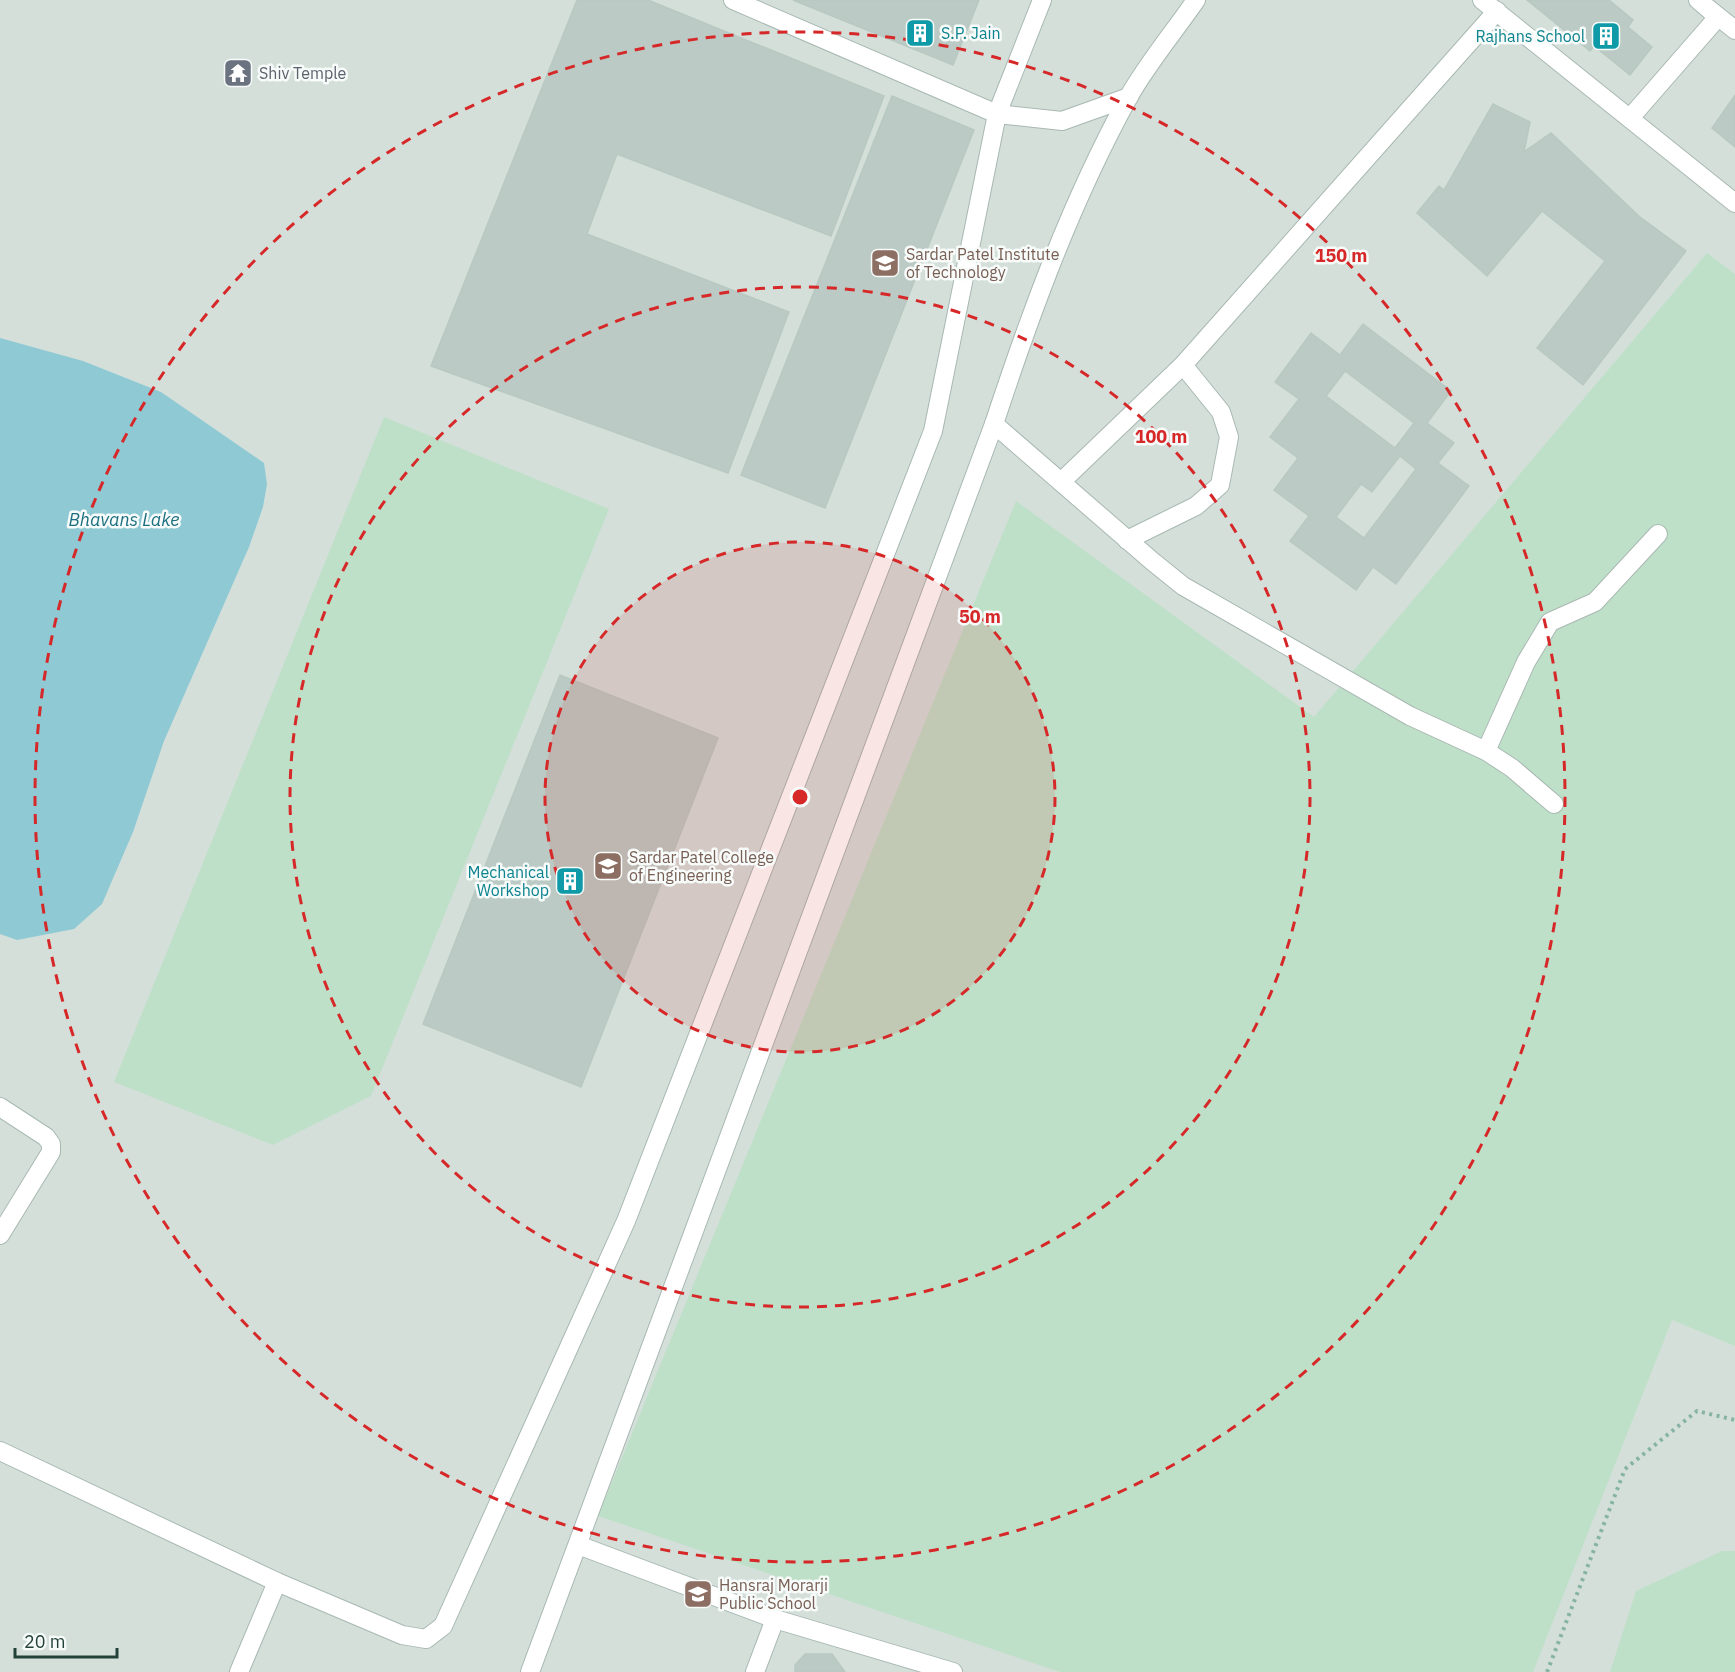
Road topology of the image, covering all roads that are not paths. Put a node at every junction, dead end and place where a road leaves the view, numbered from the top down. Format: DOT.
graph roads {
  1 [pos="733,0"];
  2 [pos="1042,0"];
  3 [pos="1196,0"];
  4 [pos="1482,0"];
  5 [pos="1704,5"];
  6 [pos="1497,11"];
  7 [pos="1735,30"];
  8 [pos="1129,97"];
  9 [pos="997,114"];
  10 [pos="1630,118"];
  11 [pos="1735,203"];
  12 [pos="1183,365"];
  13 [pos="994,424"];
  14 [pos="1062,481"];
  15 [pos="1658,534"];
  16 [pos="1127,540"];
  17 [pos="1486,751"];
  18 [pos="1554,804"];
  19 [pos="0,1107"];
  20 [pos="0,1235"];
  21 [pos="0,1451"];
  22 [pos="578,1545"];
  23 [pos="277,1582"];
  24 [pos="775,1619"];
  25 [pos="239,1672"];
  26 [pos="530,1672"];
  27 [pos="755,1672"];
  28 [pos="953,1672"];
  1 -- 9 [label="lane"];
  2 -- 9 [label="lane"];
  3 -- 8 [label="lane"];
  4 -- 6 [label="lane"];
  5 -- 7 [label="lane"];
  5 -- 10 [label="lane"];
  6 -- 10 [label="lane"];
  6 -- 12 [label="lane"];
  8 -- 9 [label="lane"];
  8 -- 13 [label="lane"];
  9 -- 23 [label="lane"];
  10 -- 11 [label="lane"];
  12 -- 14 [label="lane"];
  12 -- 16 [label="lane"];
  13 -- 14 [label="lane"];
  13 -- 22 [label="lane"];
  14 -- 16 [label="lane"];
  15 -- 17 [label="lane"];
  16 -- 17 [label="lane"];
  17 -- 18 [label="lane"];
  19 -- 20 [label="lane"];
  21 -- 23 [label="lane"];
  22 -- 24 [label="lane"];
  22 -- 26 [label="lane"];
  23 -- 25 [label="lane"];
  24 -- 27 [label="lane"];
  24 -- 28 [label="lane"];
}
